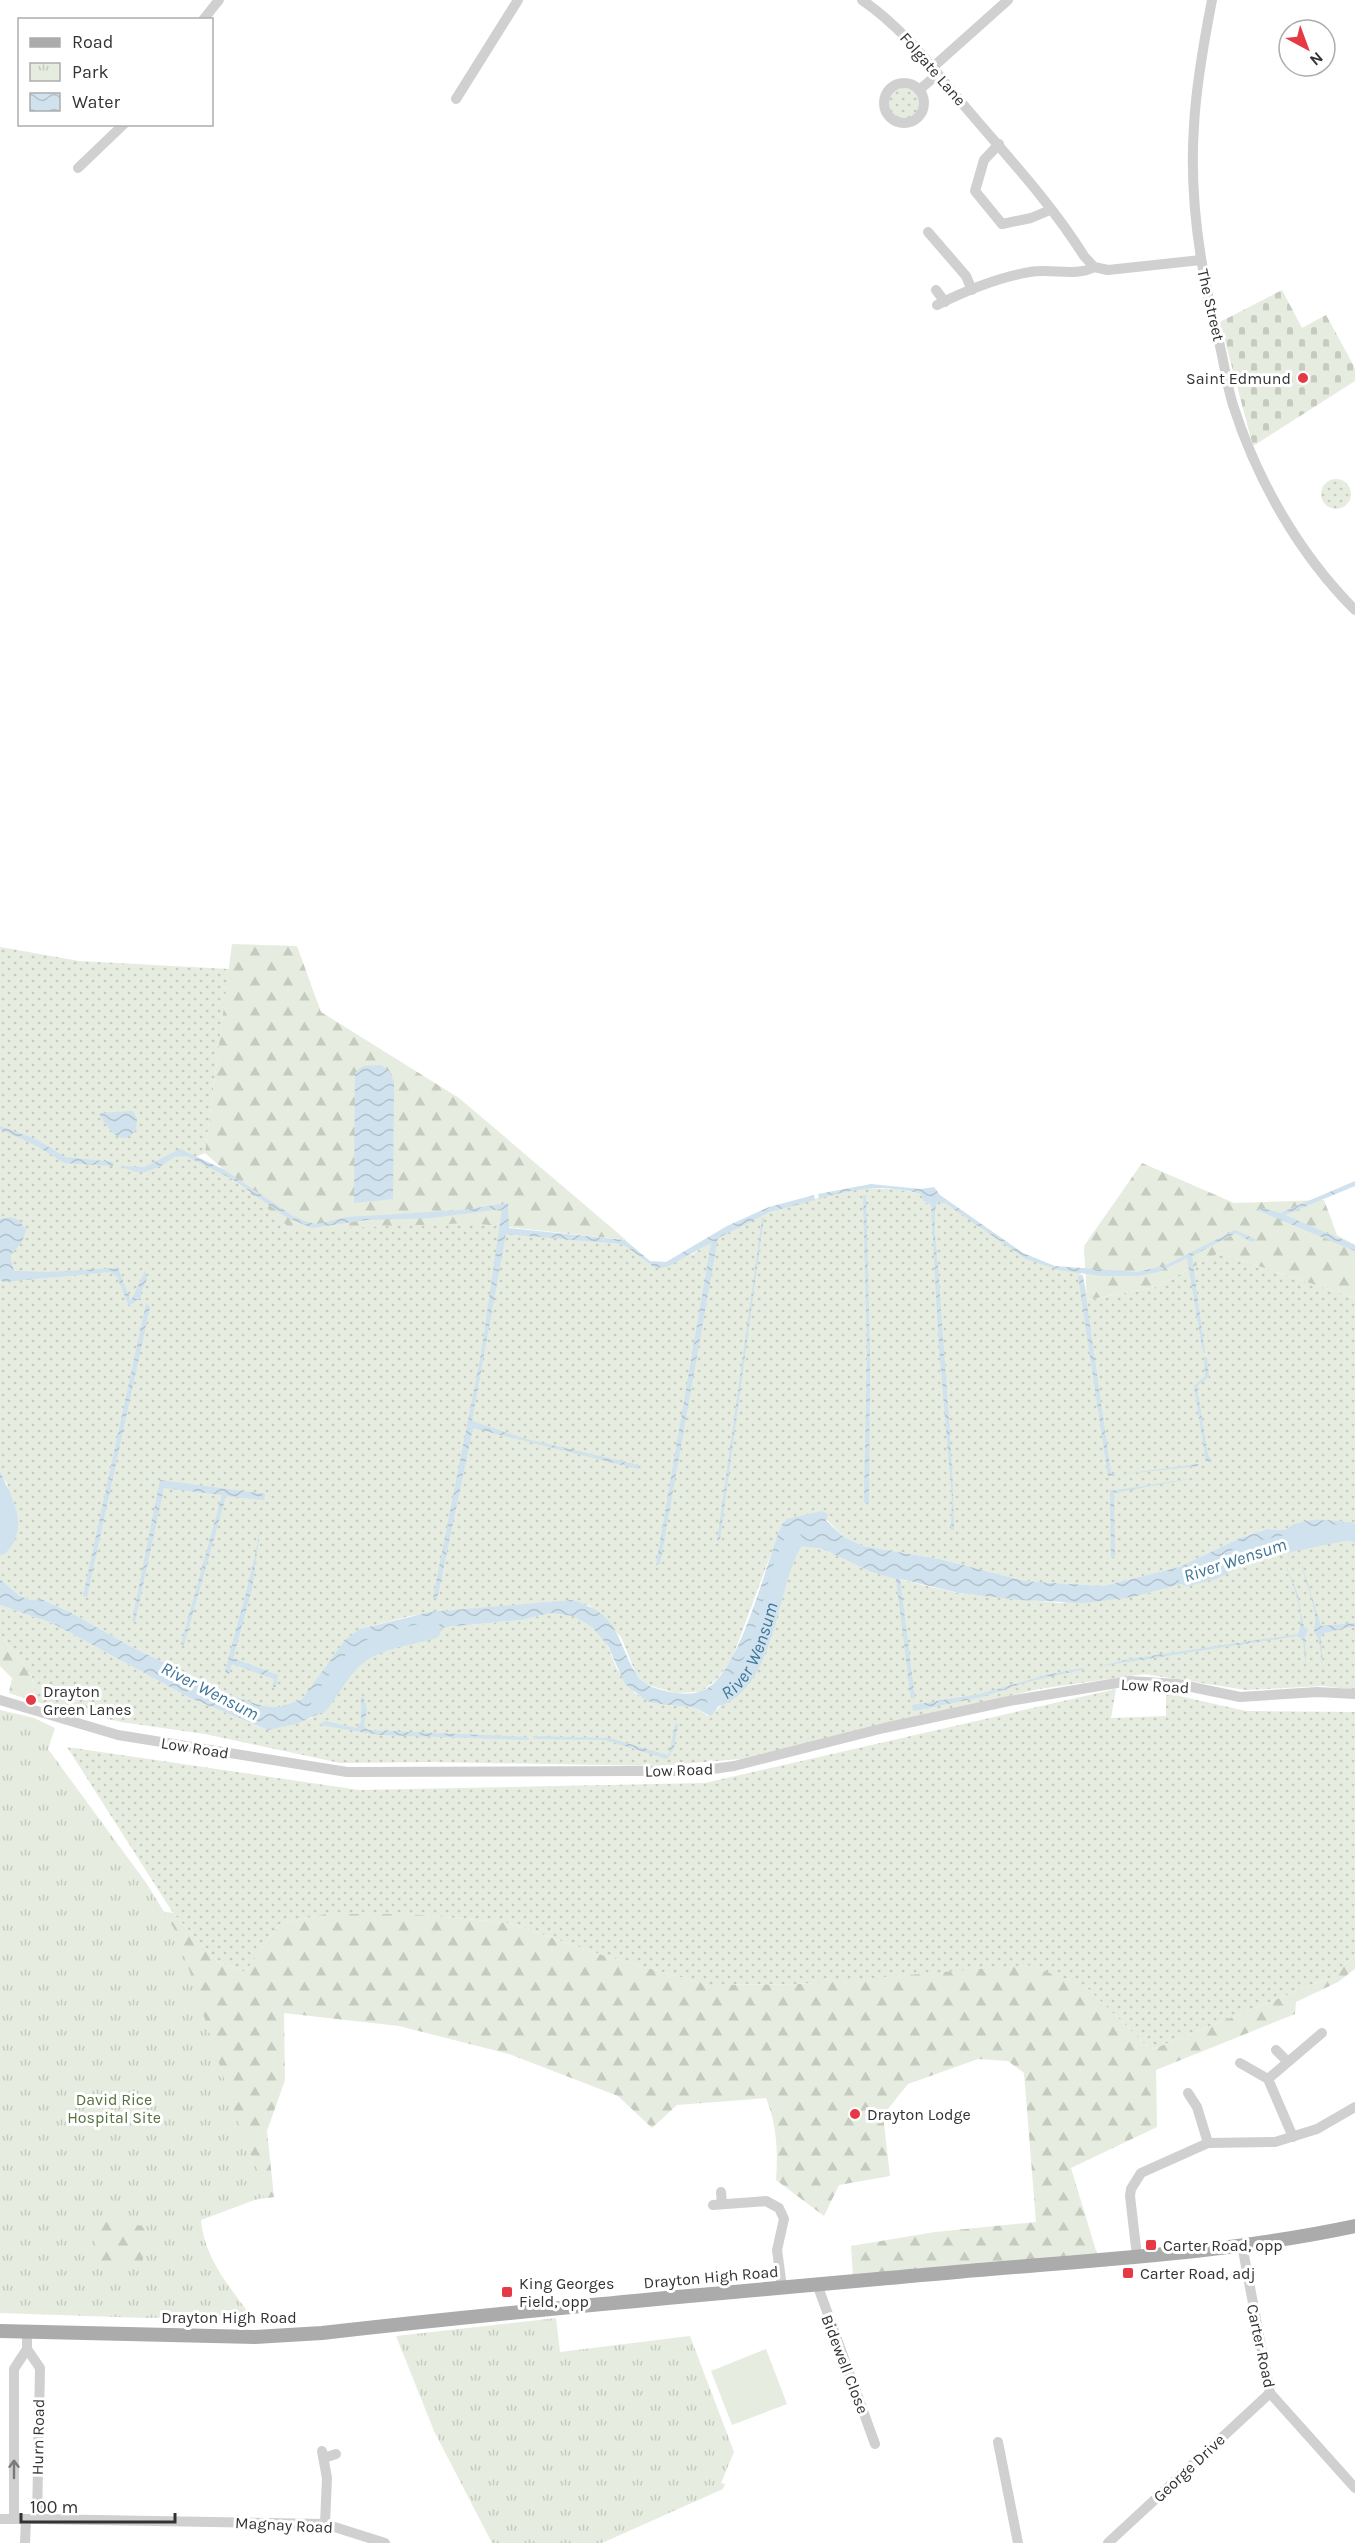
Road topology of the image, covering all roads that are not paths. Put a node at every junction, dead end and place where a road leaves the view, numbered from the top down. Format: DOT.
graph roads {
  1 [pos="219,0"];
  2 [pos="518,0"];
  3 [pos="862,0"];
  4 [pos="1008,0"];
  5 [pos="1212,0"];
  6 [pos="205,18"];
  7 [pos="935,71"];
  8 [pos="919,90"];
  9 [pos="456,99"];
  10 [pos="122,126"];
  11 [pos="999,144"];
  12 [pos="78,168"];
  13 [pos="1050,210"];
  14 [pos="928,232"];
  15 [pos="1201,260"];
  16 [pos="1094,267"];
  17 [pos="936,290"];
  18 [pos="972,290"];
  19 [pos="1355,610"];
  20 [pos="1355,1694"];
  21 [pos="0,1700"];
  22 [pos="1322,2032"];
  23 [pos="1276,2050"];
  24 [pos="1287,2061"];
  25 [pos="1240,2063"];
  26 [pos="1268,2079"];
  27 [pos="1188,2093"];
  28 [pos="1355,2107"];
  29 [pos="1293,2137"];
  30 [pos="1208,2143"];
  31 [pos="721,2192"];
  32 [pos="1354,2229"];
  33 [pos="1242,2245"];
  34 [pos="1137,2256"];
  35 [pos="817,2284"];
  36 [pos="782,2287"];
  37 [pos="0,2331"];
  38 [pos="27,2333"];
  39 [pos="27,2349"];
  40 [pos="1270,2393"];
  41 [pos="998,2442"];
  42 [pos="875,2444"];
  43 [pos="336,2454"];
  44 [pos="1355,2488"];
  45 [pos="0,2519"];
  46 [pos="14,2519"];
  47 [pos="31,2519"];
  48 [pos="325,2524"];
  49 [pos="25,2543"];
  50 [pos="385,2543"];
  51 [pos="1018,2543"];
  52 [pos="1108,2543"];
  1 -- 6 [label="street"];
  2 -- 9 [label="street"];
  3 -- 7 [label="street, Folgate Lane"];
  4 -- 7 [label="street"];
  5 -- 15 [label="street, The Street"];
  7 -- 8 [label="street"];
  7 -- 11 [label="street, Folgate Lane"];
  10 -- 12 [label="street"];
  11 -- 13 [label="street, Folgate Lane"];
  11 -- 13 [label="street"];
  13 -- 16 [label="street, Folgate Lane"];
  14 -- 18 [label="street"];
  15 -- 16 [label="street"];
  15 -- 19 [label="street, The Street"];
  16 -- 18 [label="street"];
  17 -- 18 [label="street"];
  20 -- 21 [label="street, Low Road"];
  22 -- 24 [label="street"];
  23 -- 24 [label="street"];
  24 -- 26 [label="street"];
  25 -- 26 [label="street"];
  26 -- 29 [label="street"];
  27 -- 30 [label="street"];
  28 -- 29 [label="street"];
  29 -- 30 [label="street"];
  30 -- 34 [label="street"];
  31 -- 36 [label="street"];
  32 -- 33 [label="main road, Drayton High Road"];
  33 -- 34 [label="main road, Drayton High Road"];
  33 -- 40 [label="street, Carter Road"];
  34 -- 35 [label="main road, Drayton High Road"];
  35 -- 36 [label="main road, Drayton High Road"];
  35 -- 42 [label="street, Bidewell Close"];
  36 -- 38 [label="main road, Drayton High Road"];
  37 -- 38 [label="main road, Drayton High Road"];
  38 -- 39 [label="street, Hurn Road"];
  46 -- 39 [label="street, Hurn Road, one-way"];
  39 -- 47 [label="street, Hurn Road"];
  40 -- 44 [label="street, Carter Road"];
  40 -- 52 [label="street, George Drive"];
  41 -- 51 [label="street"];
  43 -- 48 [label="street"];
  45 -- 46 [label="street"];
  46 -- 47 [label="street"];
  47 -- 48 [label="street, Magnay Road"];
  47 -- 49 [label="street, Hurn Road"];
  48 -- 50 [label="street, Magnay Road"];
}
